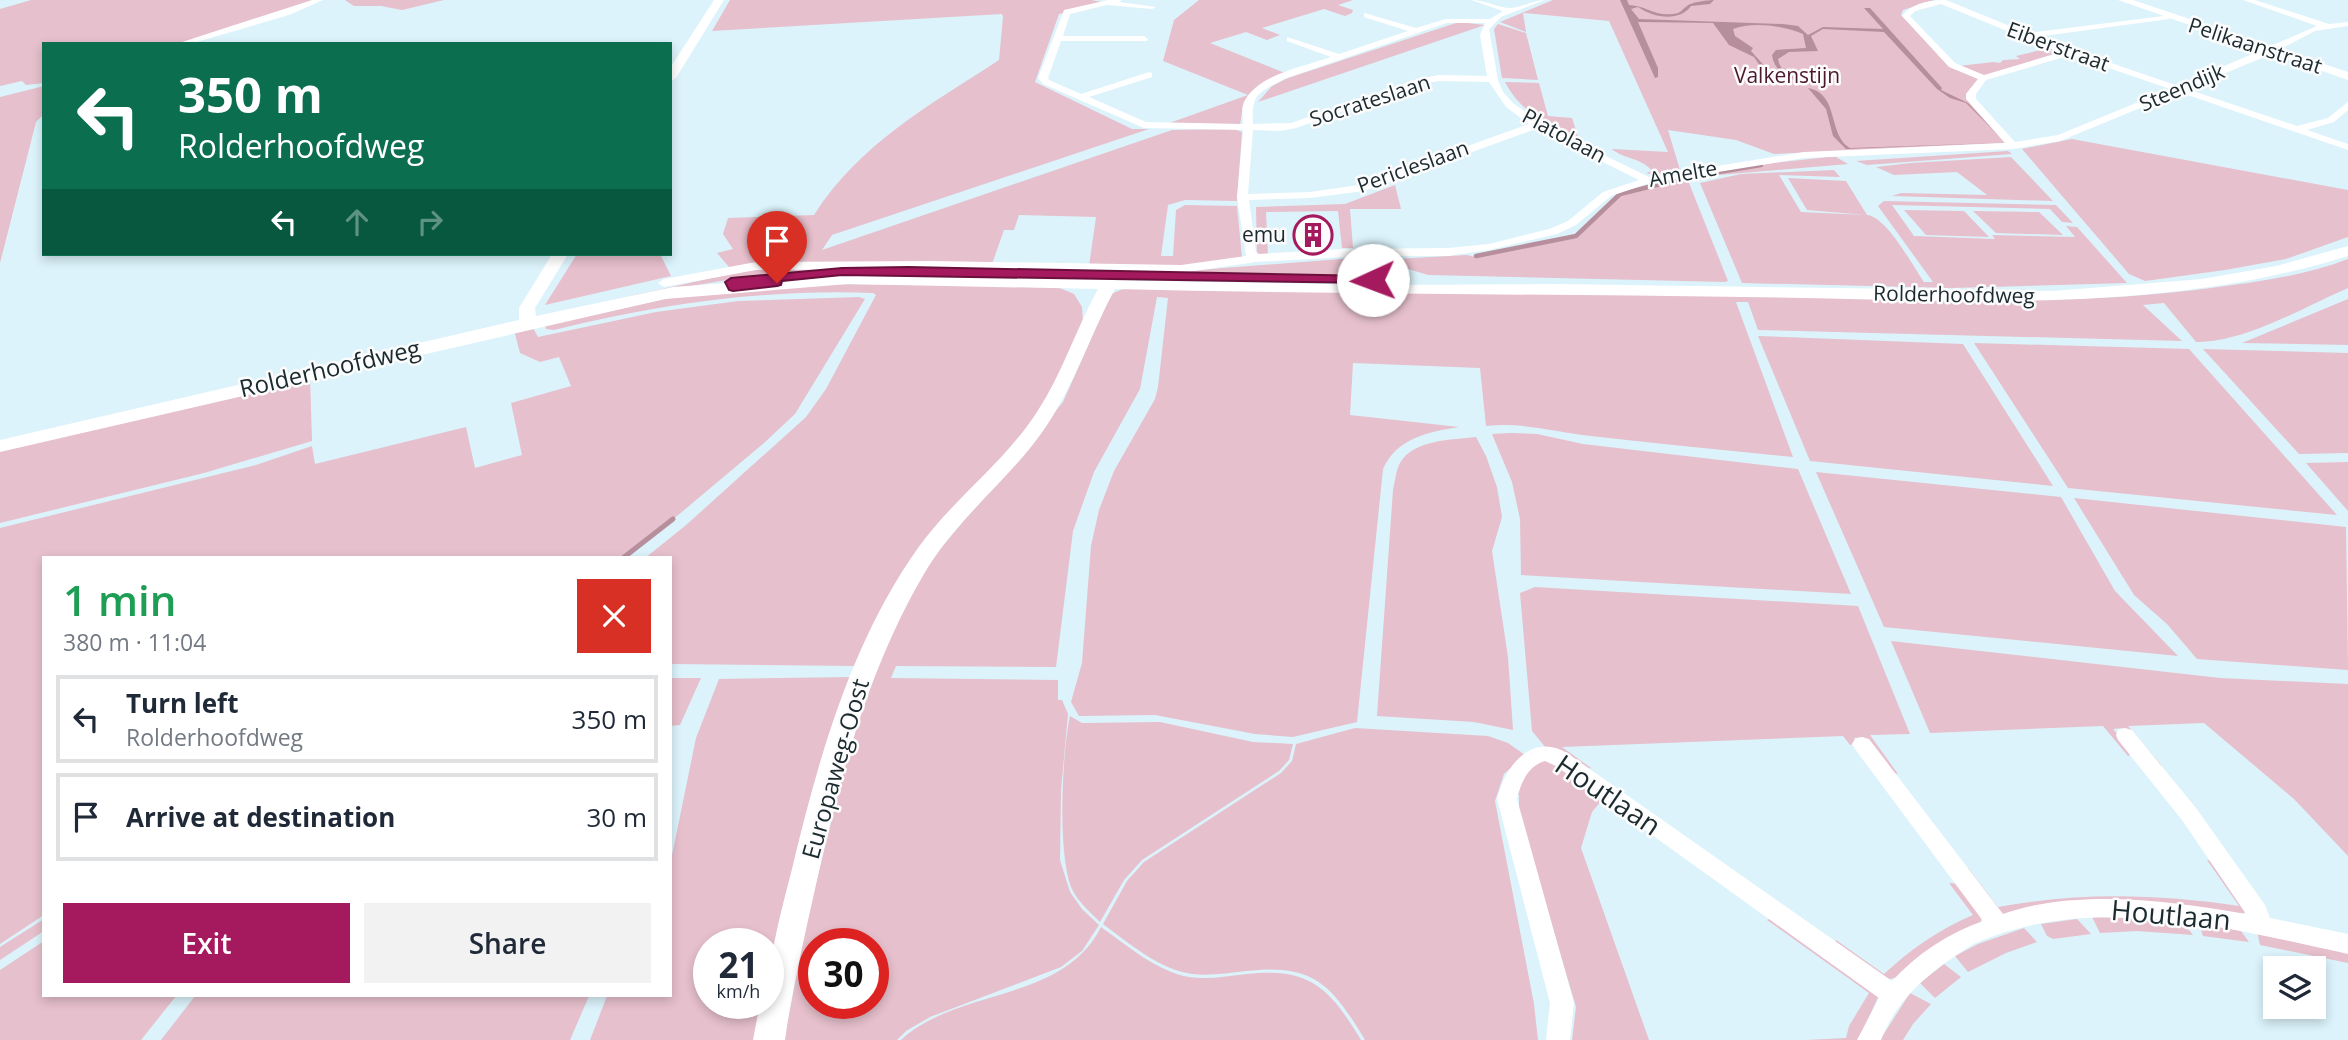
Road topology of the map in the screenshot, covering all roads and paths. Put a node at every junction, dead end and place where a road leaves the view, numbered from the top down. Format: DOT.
graph roads {
  1 [pos="319,0"];
  2 [pos="719,0"];
  3 [pos="1475,0"];
  4 [pos="1541,0"];
  5 [pos="2123,0"];
  6 [pos="2247,0"];
  7 [pos="1940,1"];
  8 [pos="1114,2"];
  9 [pos="1152,7"];
  10 [pos="1510,10"];
  11 [pos="1367,15"];
  12 [pos="2169,17"];
  13 [pos="1489,21"];
  14 [pos="2348,24"];
  15 [pos="2326,26"];
  16 [pos="1416,32"];
  17 [pos="2026,36"];
  18 [pos="1058,38"];
  19 [pos="1144,39"];
  20 [pos="1290,39"];
  21 [pos="187,42"];
  22 [pos="2270,51"];
  23 [pos="2070,53"];
  24 [pos="1338,57"];
  25 [pos="672,75"];
  26 [pos="1150,75"];
  27 [pos="2348,76"];
  28 [pos="1983,78"];
  29 [pos="1493,79"];
  30 [pos="2179,89"];
  31 [pos="1080,97"];
  32 [pos="2348,105"];
  33 [pos="2331,120"];
  34 [pos="1538,125"];
  35 [pos="2348,125"];
  36 [pos="1248,128"];
  37 [pos="2298,130"];
  38 [pos="2013,146"];
  39 [pos="2348,147"];
  40 [pos="1648,180"];
  41 [pos="1242,197"];
  42 [pos="2348,251"];
  43 [pos="1368,254"];
  44 [pos="559,256"];
  45 [pos="1256,258"];
  46 [pos="730,280"];
  47 [pos="1099,281"];
  48 [pos="1375,286"];
  49 [pos="528,323"];
  50 [pos="0,446"];
  51 [pos="2124,736"];
  52 [pos="1862,744"];
  53 [pos="1998,924"];
  54 [pos="2262,925"];
  55 [pos="2348,944"];
  56 [pos="1892,994"];
  57 [pos="769,1040"];
  58 [pos="1558,1040"];
  59 [pos="1869,1040"];
  1 -- 21 [label="street"];
  2 -- 25 [label="main road"];
  3 -- 10 [label="street"];
  4 -- 10 [label="street"];
  5 -- 12 [label="main road, Pelikaanstraat"];
  6 -- 15 [label="street"];
  7 -- 17 [label="street, Eiberstraat"];
  7 -- 28 [label="street"];
  8 -- 9 [label="street"];
  8 -- 18 [label="street"];
  10 -- 13 [label="street"];
  11 -- 16 [label="street"];
  12 -- 17 [label="street"];
  12 -- 22 [label="main road, Pelikaanstraat"];
  13 -- 16 [label="street"];
  13 -- 29 [label="street, Platolaan"];
  14 -- 15 [label="street, Steendijk"];
  15 -- 22 [label="street, Steendijk"];
  16 -- 24 [label="street"];
  17 -- 23 [label="street, Eiberstraat"];
  18 -- 19 [label="street"];
  18 -- 31 [label="street, Socrateslaan"];
  20 -- 24 [label="street"];
  22 -- 27 [label="main road, Pelikaanstraat"];
  22 -- 30 [label="street, Steendijk"];
  23 -- 28 [label="street"];
  23 -- 30 [label="street, Eiberstraat"];
  24 -- 36 [label="street"];
  26 -- 31 [label="street"];
  28 -- 38 [label="street"];
  29 -- 34 [label="street, Platolaan"];
  29 -- 36 [label="street, Socrateslaan"];
  30 -- 37 [label="street, Eiberstraat"];
  30 -- 38 [label="street, Steendijk"];
  31 -- 36 [label="street, Socrateslaan"];
  32 -- 33 [label="street"];
  33 -- 35 [label="street"];
  33 -- 37 [label="street"];
  34 -- 40 [label="street, Platolaan"];
  34 -- 41 [label="street, Pericleslaan"];
  36 -- 41 [label="street"];
  37 -- 39 [label="street, Eiberstraat"];
  38 -- 40 [label="street, Amelte"];
  40 -- 43 [label="street, Amelte"];
  41 -- 45 [label="street"];
  42 -- 48 [label="main road, Rolderhoofdweg"];
  43 -- 45 [label="street, Amelte"];
  43 -- 48 [label="street"];
  44 -- 49 [label="main road"];
  45 -- 46 [label="street, Amelte"];
  46 -- 47 [label="main road, Rolderhoofdweg"];
  46 -- 49 [label="main road, Rolderhoofdweg"];
  47 -- 48 [label="main road, Rolderhoofdweg"];
  47 -- 57 [label="main road, Europaweg-Oost"];
  49 -- 50 [label="main road, Rolderhoofdweg"];
  51 -- 54 [label="street, Houtlaan"];
  52 -- 53 [label="street"];
  53 -- 54 [label="street, Houtlaan"];
  53 -- 56 [label="street, Houtlaan"];
  54 -- 55 [label="street, Houtlaan"];
  56 -- 58 [label="street, Houtlaan"];
  56 -- 59 [label="street, Houtlaan"];
}
